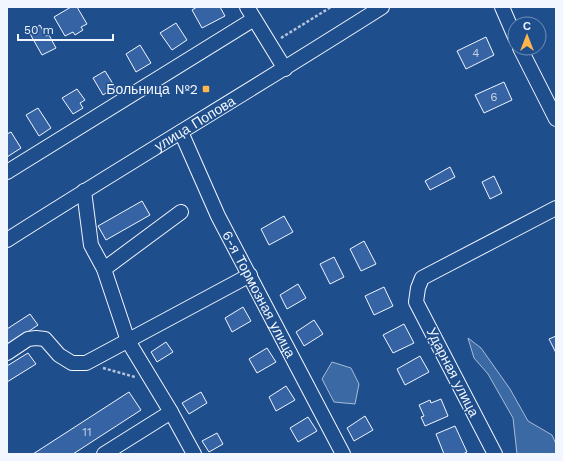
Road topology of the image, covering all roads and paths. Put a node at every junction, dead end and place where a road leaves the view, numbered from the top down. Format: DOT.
graph roads {
  1 [pos="246,7"];
  2 [pos="331,7"];
  3 [pos="382,7"];
  4 [pos="502,7"];
  5 [pos="254,19"];
  6 [pos="507,19"];
  7 [pos="270,45"];
  8 [pos="524,56"];
  9 [pos="285,69"];
  10 [pos="556,119"];
  11 [pos="181,132"];
  12 [pos="7,172"];
  13 [pos="84,191"];
  14 [pos="556,208"];
  15 [pos="181,212"];
  16 [pos="7,240"];
  17 [pos="104,269"];
  18 [pos="250,275"];
  19 [pos="128,341"];
  20 [pos="7,354"];
  21 [pos="86,364"];
  22 [pos="151,380"];
  23 [pos="171,412"];
  24 [pos="104,454"];
  25 [pos="194,454"];
  26 [pos="343,454"];
  27 [pos="495,454"];
  1 -- 5 [label="street"];
  2 -- 7 [label="path"];
  3 -- 9 [label="street, улица Попова"];
  4 -- 6 [label="street"];
  5 -- 7 [label="street"];
  5 -- 12 [label="street"];
  7 -- 9 [label="street"];
  8 -- 10 [label="street"];
  9 -- 11 [label="street, улица Попова"];
  11 -- 13 [label="street, улица Попова"];
  11 -- 18 [label="street, 6-я Тормозная улица"];
  13 -- 16 [label="street, улица Попова"];
  13 -- 17 [label="street"];
  14 -- 27 [label="street, Ударная улица"];
  15 -- 17 [label="street"];
  17 -- 19 [label="street"];
  18 -- 19 [label="street"];
  18 -- 26 [label="street, 6-я Тормозная улица"];
  19 -- 21 [label="street"];
  19 -- 22 [label="street"];
  20 -- 21 [label="street"];
  21 -- 22 [label="path"];
  22 -- 23 [label="street"];
  23 -- 24 [label="street"];
  23 -- 25 [label="street"];
}
